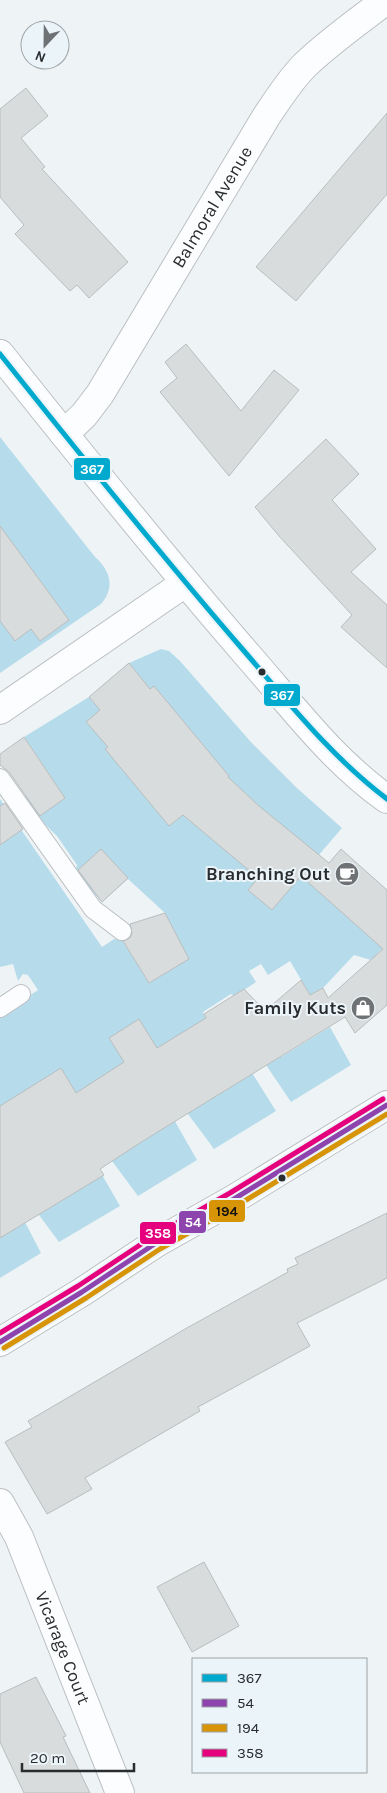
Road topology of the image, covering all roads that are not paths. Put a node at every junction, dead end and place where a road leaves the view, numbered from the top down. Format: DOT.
graph roads {
  1 [pos="386,0"];
  2 [pos="0,354"];
  3 [pos="64,434"];
  4 [pos="185,583"];
  5 [pos="0,710"];
  6 [pos="0,778"];
  7 [pos="387,799"];
  8 [pos="122,931"];
  9 [pos="21,994"];
  10 [pos="0,1008"];
  11 [pos="387,1105"];
  12 [pos="0,1342"];
  13 [pos="0,1503"];
  14 [pos="120,1793"];
  1 -- 3 [label="street, Balmoral Avenue"];
  2 -- 3 [label="street"];
  3 -- 4 [label="street"];
  4 -- 5 [label="street"];
  4 -- 7 [label="street"];
  6 -- 8 [label="lane"];
  9 -- 10 [label="lane"];
  11 -- 12 [label="street"];
  13 -- 14 [label="street, Vicarage Court"];
}
